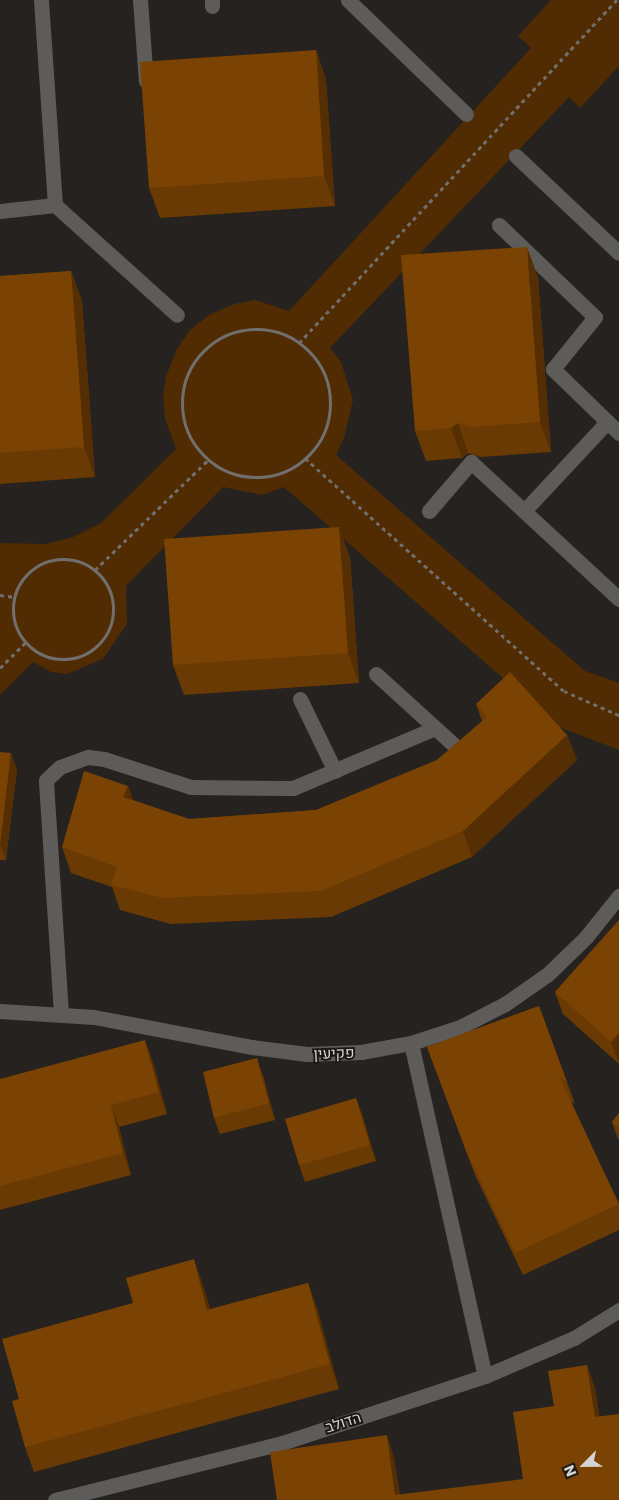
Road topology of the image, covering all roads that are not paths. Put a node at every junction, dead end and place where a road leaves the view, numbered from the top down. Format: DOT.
graph roads {
  1 [pos="41,0"];
  2 [pos="140,0"];
  3 [pos="348,0"];
  4 [pos="146,82"];
  5 [pos="466,114"];
  6 [pos="516,156"];
  7 [pos="55,205"];
  8 [pos="0,210"];
  9 [pos="499,225"];
  10 [pos="619,253"];
  11 [pos="177,315"];
  12 [pos="608,422"];
  13 [pos="619,433"];
  14 [pos="429,510"];
  15 [pos="524,511"];
  16 [pos="619,600"];
  17 [pos="376,674"];
  18 [pos="300,699"];
  19 [pos="435,728"];
  20 [pos="464,754"];
  21 [pos="335,771"];
  22 [pos="619,896"];
  23 [pos="0,1011"];
  24 [pos="61,1014"];
  25 [pos="412,1043"];
  26 [pos="619,1310"];
  27 [pos="485,1376"];
  28 [pos="55,1500"];
  1 -- 7 [label="street"];
  2 -- 4 [label="street"];
  3 -- 5 [label="street"];
  6 -- 10 [label="street"];
  7 -- 8 [label="street"];
  7 -- 11 [label="street"];
  9 -- 12 [label="street"];
  12 -- 13 [label="street"];
  12 -- 15 [label="street"];
  14 -- 15 [label="street"];
  15 -- 16 [label="street"];
  17 -- 19 [label="street"];
  18 -- 21 [label="street"];
  19 -- 20 [label="street"];
  19 -- 21 [label="street"];
  21 -- 24 [label="street"];
  22 -- 25 [label="street, פקיעין"];
  23 -- 24 [label="street, פקיעין"];
  24 -- 25 [label="street, פקיעין"];
  25 -- 27 [label="street"];
  26 -- 27 [label="street, הדולב"];
  27 -- 28 [label="street, הדולב"];
}
